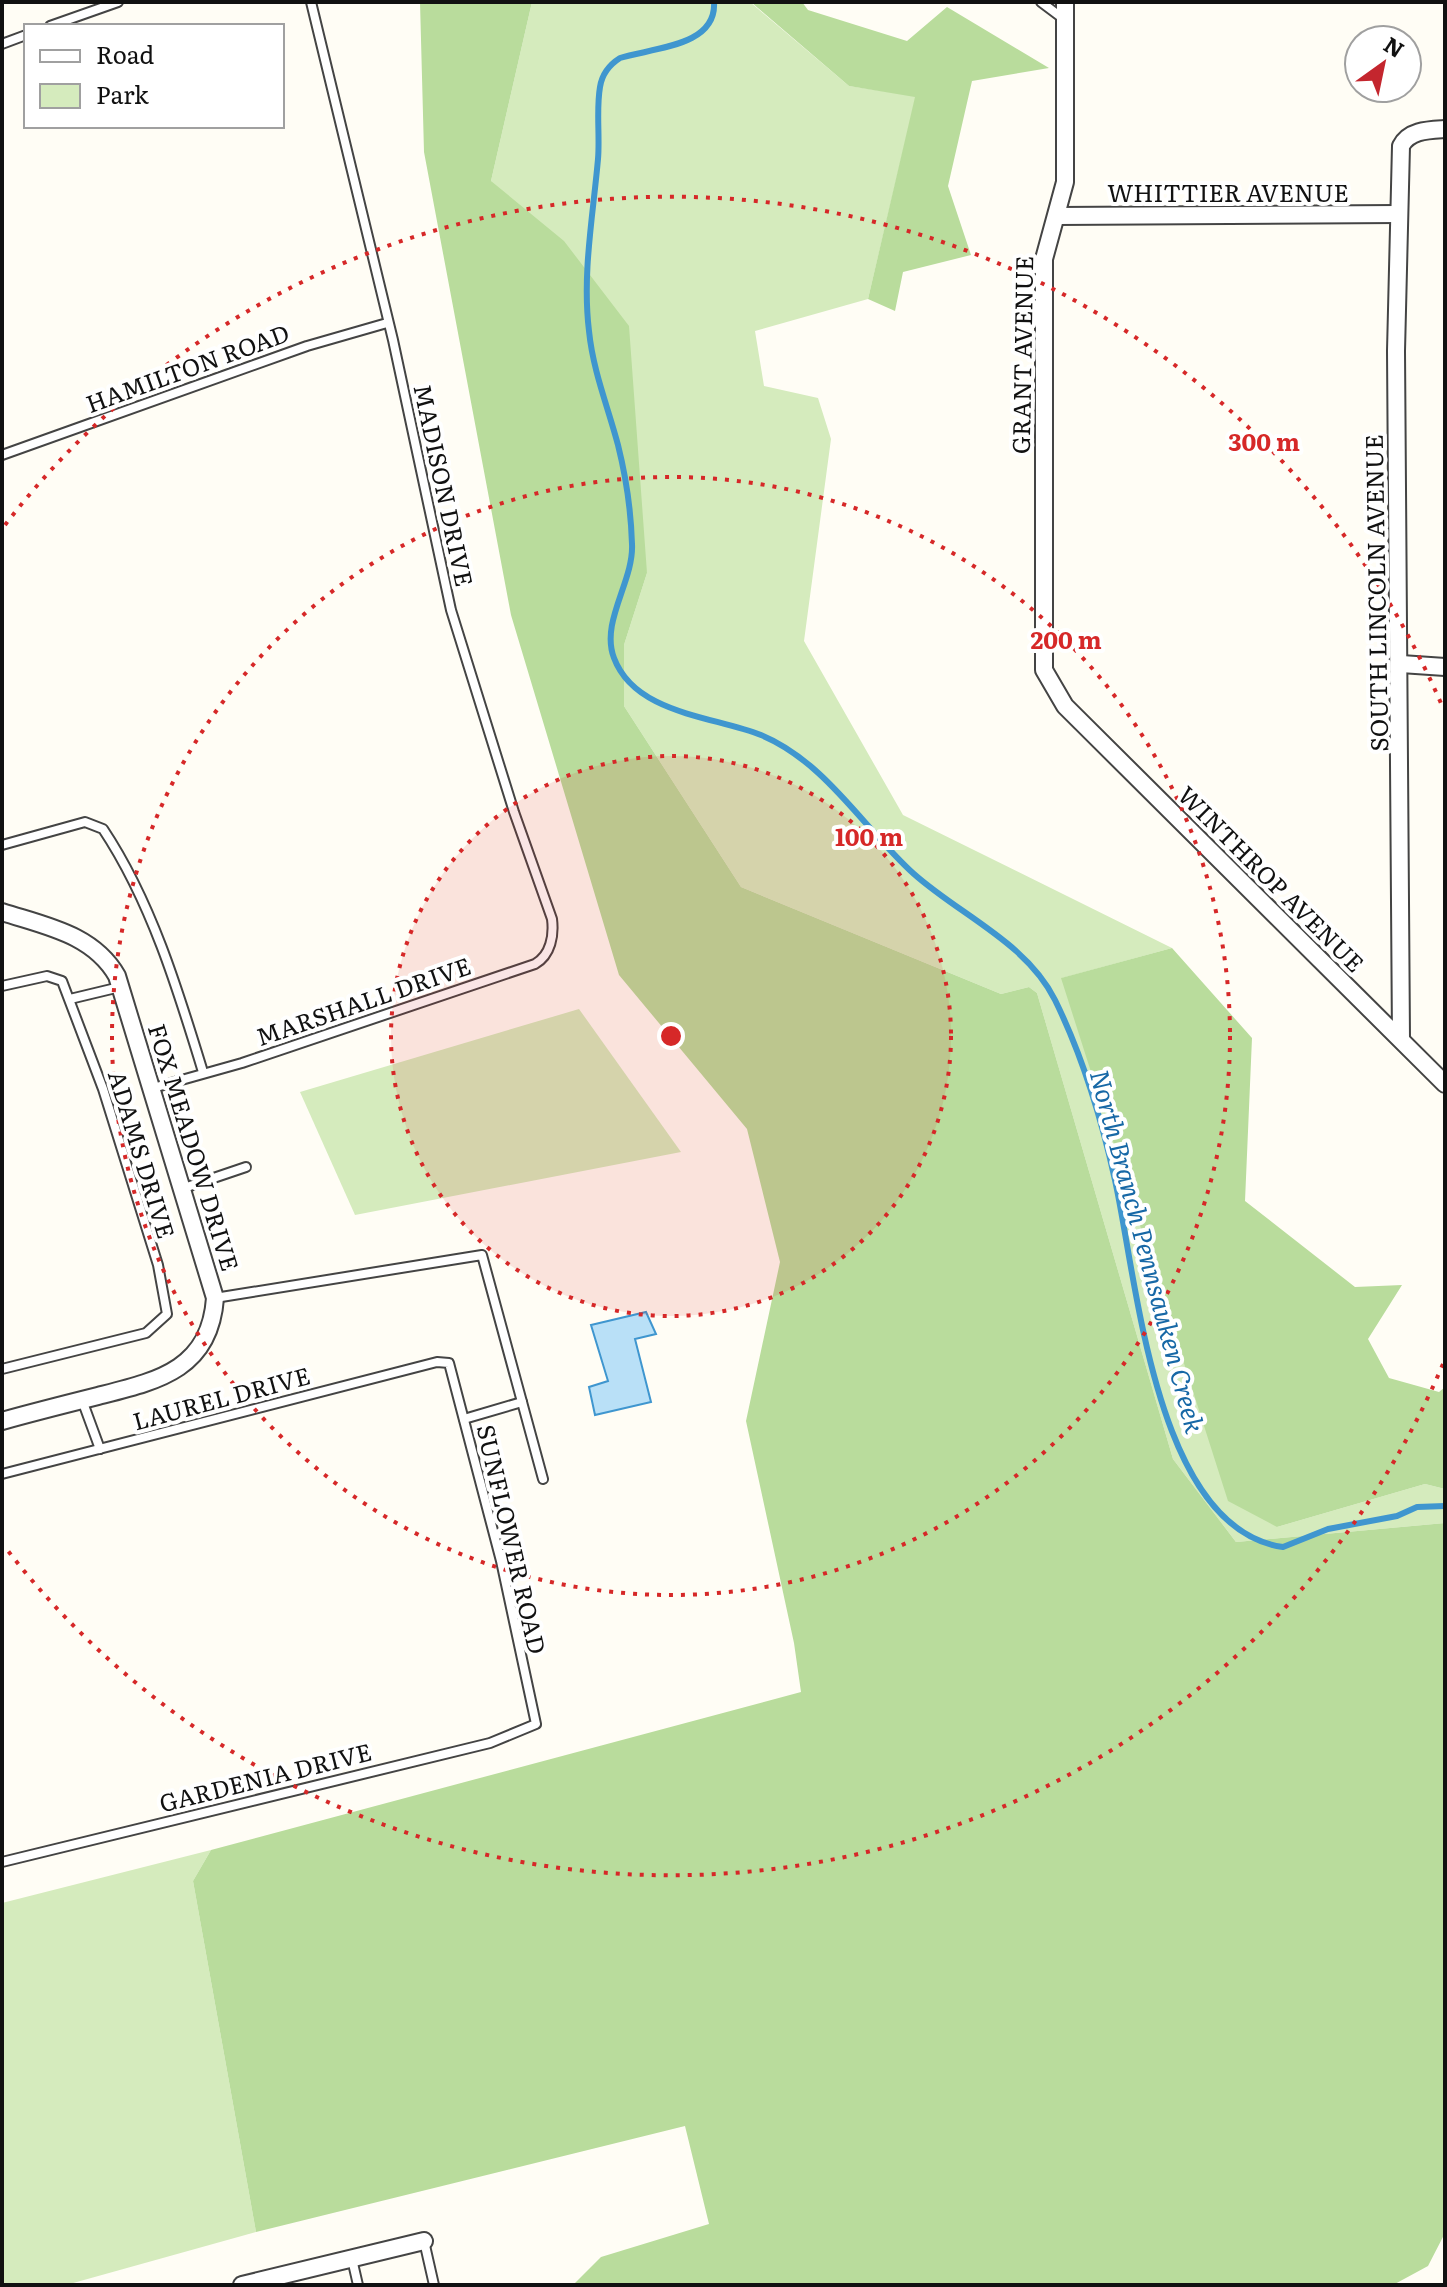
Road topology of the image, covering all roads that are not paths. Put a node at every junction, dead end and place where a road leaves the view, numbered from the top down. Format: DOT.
graph roads {
  1 [pos="118,2"];
  2 [pos="311,2"];
  3 [pos="1041,2"];
  4 [pos="1065,2"];
  5 [pos="1065,20"];
  6 [pos="56,24"];
  7 [pos="24,36"];
  8 [pos="2,44"];
  9 [pos="1445,129"];
  10 [pos="1399,214"];
  11 [pos="1057,216"];
  12 [pos="387,323"];
  13 [pos="2,455"];
  14 [pos="1401,664"];
  15 [pos="1445,667"];
  16 [pos="1065,706"];
  17 [pos="2,845"];
  18 [pos="2,912"];
  19 [pos="535,964"];
  20 [pos="2,986"];
  21 [pos="122,987"];
  22 [pos="70,999"];
  23 [pos="1401,1039"];
  24 [pos="203,1072"];
  25 [pos="1445,1084"];
  26 [pos="153,1088"];
  27 [pos="246,1167"];
  28 [pos="184,1188"];
  29 [pos="215,1298"];
  30 [pos="449,1363"];
  31 [pos="2,1369"];
  32 [pos="82,1400"];
  33 [pos="522,1402"];
  34 [pos="464,1419"];
  35 [pos="2,1421"];
  36 [pos="100,1449"];
  37 [pos="2,1474"];
  38 [pos="543,1479"];
  39 [pos="536,1724"];
  40 [pos="2,1862"];
  41 [pos="424,2241"];
  42 [pos="352,2258"];
  43 [pos="242,2285"];
  44 [pos="358,2285"];
  45 [pos="434,2285"];
  1 -- 6 [label="lane"];
  2 -- 12 [label="lane, MADISON DRIVE"];
  3 -- 5 [label="lane"];
  4 -- 5 [label="street, GRANT AVENUE"];
  5 -- 11 [label="street, GRANT AVENUE"];
  7 -- 8 [label="lane"];
  9 -- 10 [label="street, SOUTH LINCOLN AVENUE"];
  10 -- 11 [label="street, WHITTIER AVENUE"];
  10 -- 14 [label="street, SOUTH LINCOLN AVENUE"];
  11 -- 16 [label="street, GRANT AVENUE"];
  12 -- 13 [label="lane, HAMILTON ROAD"];
  12 -- 19 [label="lane, MADISON DRIVE"];
  14 -- 15 [label="street"];
  14 -- 23 [label="street, SOUTH LINCOLN AVENUE"];
  16 -- 23 [label="street, WINTHROP AVENUE"];
  17 -- 24 [label="lane"];
  18 -- 21 [label="street, FOX MEADOW DRIVE"];
  19 -- 24 [label="lane, MARSHALL DRIVE"];
  20 -- 22 [label="lane, ADAMS DRIVE"];
  21 -- 22 [label="lane"];
  21 -- 26 [label="street, FOX MEADOW DRIVE"];
  22 -- 31 [label="lane, ADAMS DRIVE"];
  23 -- 25 [label="street, WINTHROP AVENUE"];
  24 -- 26 [label="lane, MARSHALL DRIVE"];
  26 -- 28 [label="street, FOX MEADOW DRIVE"];
  27 -- 28 [label="lane"];
  28 -- 29 [label="street, FOX MEADOW DRIVE"];
  29 -- 32 [label="street, FOX MEADOW DRIVE"];
  29 -- 33 [label="lane"];
  30 -- 34 [label="lane, SUNFLOWER ROAD"];
  30 -- 36 [label="lane, LAUREL DRIVE"];
  32 -- 35 [label="street, FOX MEADOW DRIVE"];
  32 -- 36 [label="lane"];
  33 -- 34 [label="lane"];
  33 -- 38 [label="lane"];
  34 -- 39 [label="lane, SUNFLOWER ROAD"];
  36 -- 37 [label="lane, LAUREL DRIVE"];
  39 -- 40 [label="lane, GARDENIA DRIVE"];
  41 -- 42 [label="street"];
  41 -- 45 [label="lane"];
  42 -- 43 [label="street"];
  42 -- 44 [label="lane"];
}
